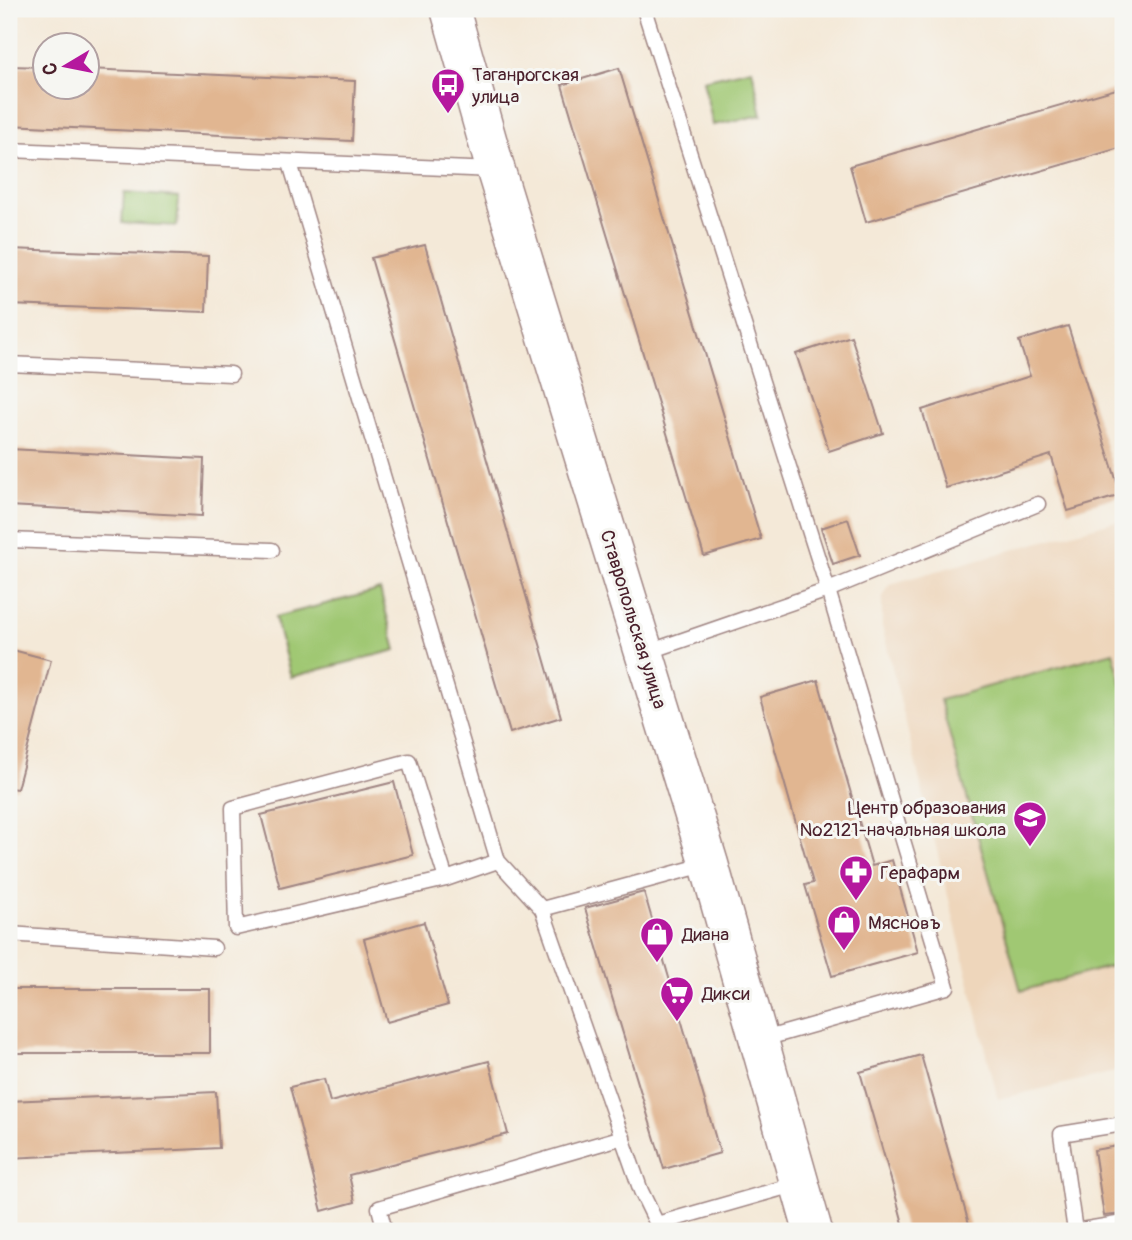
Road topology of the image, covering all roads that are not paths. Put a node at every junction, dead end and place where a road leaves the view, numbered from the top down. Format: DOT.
graph roads {
  1 [pos="450,9"];
  2 [pos="644,9"];
  3 [pos="9,150"];
  4 [pos="290,163"];
  5 [pos="496,171"];
  6 [pos="9,364"];
  7 [pos="230,374"];
  8 [pos="1038,504"];
  9 [pos="9,540"];
  10 [pos="272,550"];
  11 [pos="828,590"];
  12 [pos="644,654"];
  13 [pos="498,862"];
  14 [pos="709,864"];
  15 [pos="446,879"];
  16 [pos="542,909"];
  17 [pos="9,934"];
  18 [pos="214,948"];
  19 [pos="759,1040"];
  20 [pos="1123,1124"];
  21 [pos="623,1137"];
  22 [pos="800,1183"];
  23 [pos="1123,1223"];
  24 [pos="657,1227"];
  25 [pos="385,1231"];
  26 [pos="813,1231"];
  27 [pos="1075,1231"];
  1 -- 5 [label="main road, Ставропольская улица"];
  2 -- 11 [label="lane"];
  3 -- 4 [label="lane"];
  4 -- 5 [label="lane"];
  4 -- 13 [label="lane"];
  5 -- 12 [label="main road, Ставропольская улица"];
  6 -- 7 [label="lane"];
  8 -- 11 [label="lane"];
  9 -- 10 [label="lane"];
  11 -- 12 [label="lane"];
  11 -- 19 [label="lane"];
  12 -- 14 [label="main road, Ставропольская улица"];
  13 -- 15 [label="lane"];
  13 -- 16 [label="lane"];
  14 -- 16 [label="lane"];
  14 -- 19 [label="main road, Ставропольская улица"];
  15 -- 15 [label="lane"];
  16 -- 21 [label="lane"];
  17 -- 18 [label="lane"];
  19 -- 22 [label="main road, Ставропольская улица"];
  20 -- 27 [label="lane"];
  21 -- 24 [label="lane"];
  21 -- 25 [label="lane"];
  22 -- 24 [label="lane"];
  22 -- 26 [label="main road, Ставропольская улица"];
  23 -- 27 [label="lane"];
}
